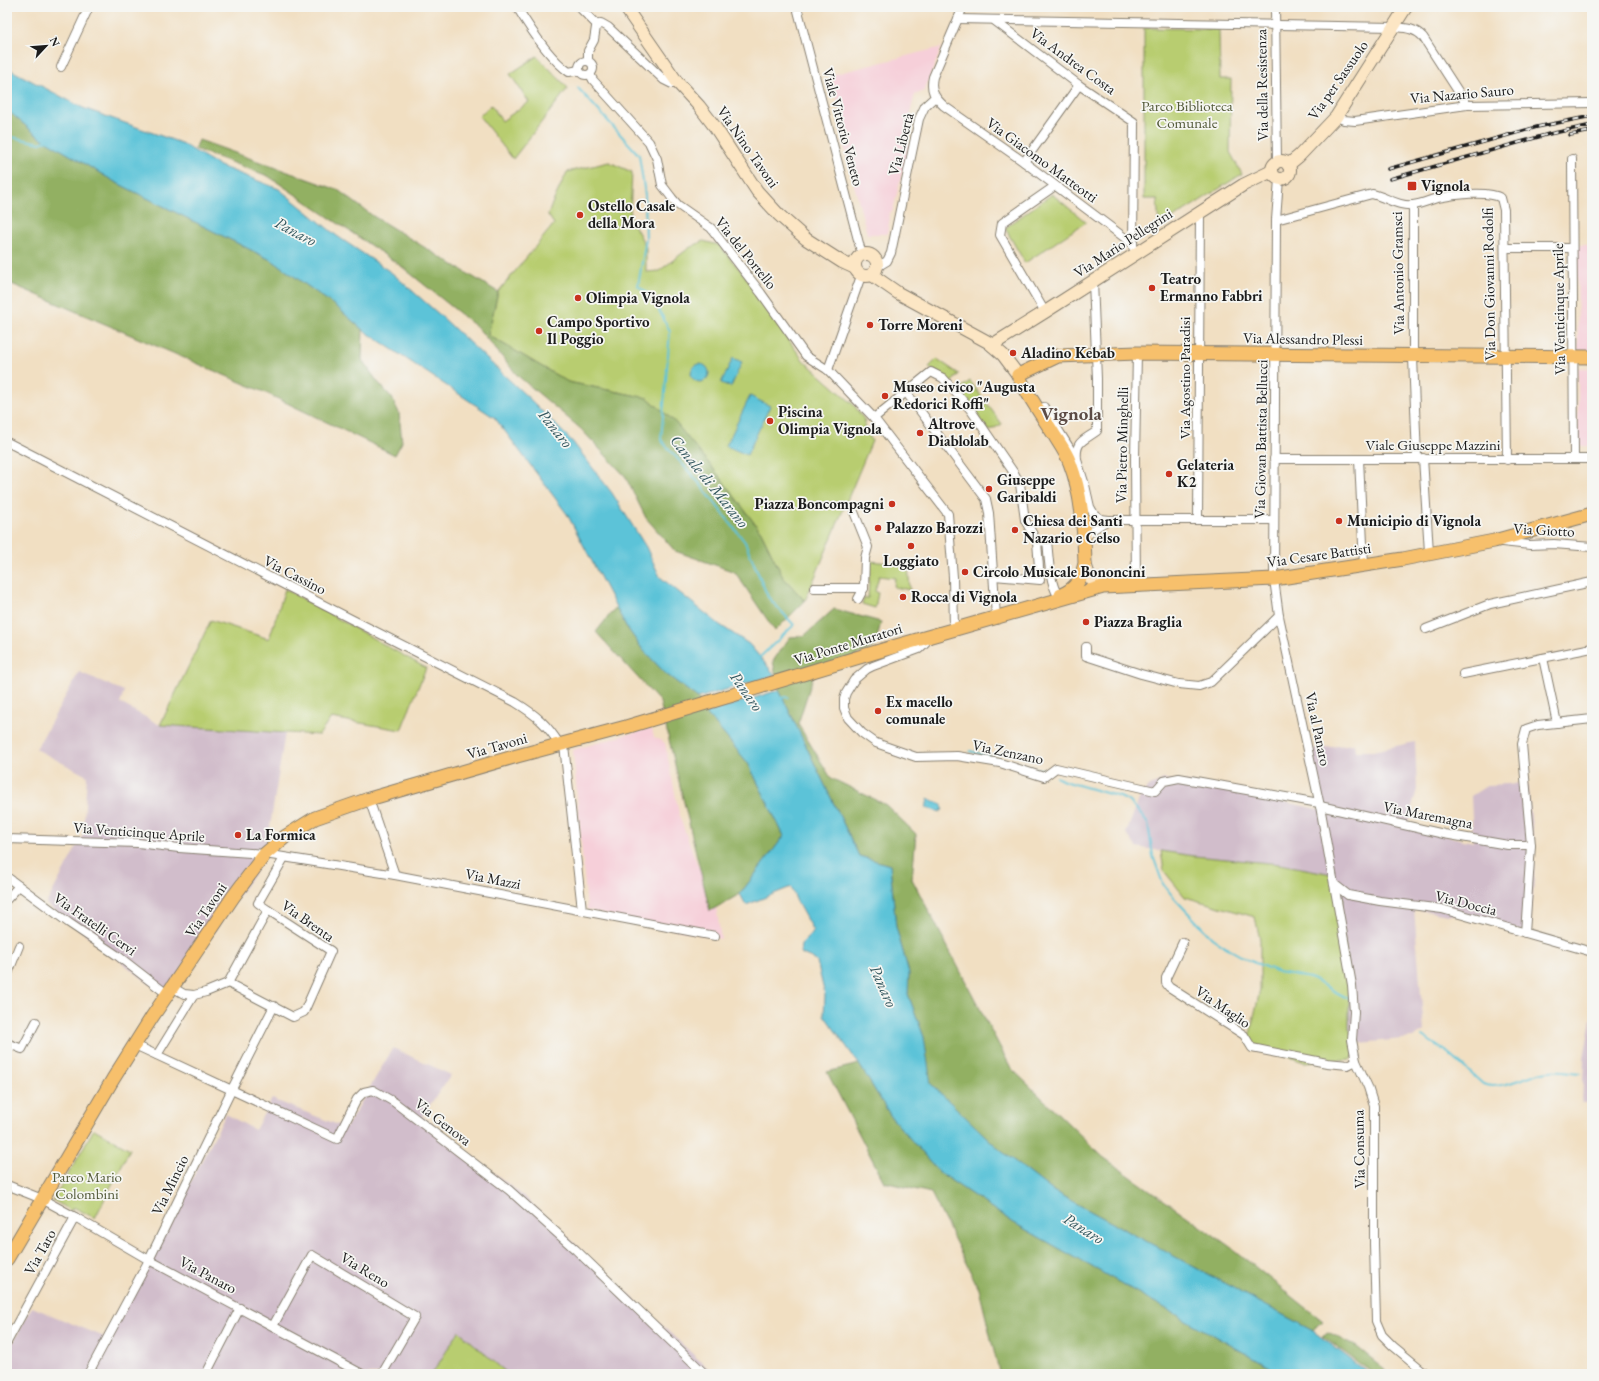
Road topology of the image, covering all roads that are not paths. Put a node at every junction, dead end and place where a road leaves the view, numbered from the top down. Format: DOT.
graph roads {
  1 [pos="90,7"];
  2 [pos="517,7"];
  3 [pos="578,7"];
  4 [pos="626,7"];
  5 [pos="797,7"];
  6 [pos="963,7"];
  7 [pos="1276,7"];
  8 [pos="1406,7"];
  9 [pos="958,19"];
  10 [pos="995,21"];
  11 [pos="1275,24"];
  12 [pos="597,25"];
  13 [pos="1394,27"];
  14 [pos="588,61"];
  15 [pos="61,67"];
  16 [pos="579,70"];
  17 [pos="590,74"];
  18 [pos="677,82"];
  19 [pos="1079,85"];
  20 [pos="935,97"];
  21 [pos="1592,103"];
  22 [pos="1467,105"];
  23 [pos="1336,117"];
  24 [pos="1572,159"];
  25 [pos="1024,162"];
  26 [pos="1279,169"];
  27 [pos="1055,186"];
  28 [pos="1413,205"];
  29 [pos="1200,213"];
  30 [pos="1276,220"];
  31 [pos="1505,248"];
  32 [pos="1572,248"];
  33 [pos="1133,250"];
  34 [pos="862,255"];
  35 [pos="866,271"];
  36 [pos="1093,281"];
  37 [pos="1045,312"];
  38 [pos="992,345"];
  39 [pos="1137,353"];
  40 [pos="1199,353"];
  41 [pos="1095,354"];
  42 [pos="1276,354"];
  43 [pos="1413,356"];
  44 [pos="1505,357"];
  45 [pos="1574,357"];
  46 [pos="1592,357"];
  47 [pos="828,370"];
  48 [pos="1018,375"];
  49 [pos="906,392"];
  50 [pos="874,418"];
  51 [pos="7,442"];
  52 [pos="1420,458"];
  53 [pos="1574,458"];
  54 [pos="1592,458"];
  55 [pos="1274,459"];
  56 [pos="1359,459"];
  57 [pos="1077,460"];
  58 [pos="1507,460"];
  59 [pos="854,512"];
  60 [pos="1592,514"];
  61 [pos="1109,520"];
  62 [pos="1135,520"];
  63 [pos="1198,520"];
  64 [pos="1274,520"];
  65 [pos="1084,539"];
  66 [pos="1494,541"];
  67 [pos="1038,542"];
  68 [pos="1592,547"];
  69 [pos="1430,552"];
  70 [pos="1085,563"];
  71 [pos="1364,565"];
  72 [pos="994,576"];
  73 [pos="1274,579"];
  74 [pos="1592,582"];
  75 [pos="1136,585"];
  76 [pos="1103,587"];
  77 [pos="814,588"];
  78 [pos="864,588"];
  79 [pos="858,599"];
  80 [pos="1052,599"];
  81 [pos="1279,616"];
  82 [pos="996,617"];
  83 [pos="954,629"];
  84 [pos="1426,629"];
  85 [pos="932,636"];
  86 [pos="1086,647"];
  87 [pos="1592,648"];
  88 [pos="1543,658"];
  89 [pos="1463,674"];
  90 [pos="657,718"];
  91 [pos="1592,719"];
  92 [pos="1557,723"];
  93 [pos="562,745"];
  94 [pos="369,799"];
  95 [pos="1320,805"];
  96 [pos="8,842"];
  97 [pos="1531,845"];
  98 [pos="265,854"];
  99 [pos="284,858"];
  100 [pos="395,875"];
  101 [pos="7,877"];
  102 [pos="1334,884"];
  103 [pos="19,886"];
  104 [pos="7,899"];
  105 [pos="268,910"];
  106 [pos="582,910"];
  107 [pos="1525,933"];
  108 [pos="715,936"];
  109 [pos="1183,942"];
  110 [pos="20,946"];
  111 [pos="1592,952"];
  112 [pos="7,970"];
  113 [pos="228,983"];
  114 [pos="170,991"];
  115 [pos="194,995"];
  116 [pos="274,1006"];
  117 [pos="36,1022"];
  118 [pos="7,1042"];
  119 [pos="135,1045"];
  120 [pos="157,1055"];
  121 [pos="1356,1061"];
  122 [pos="232,1089"];
  123 [pos="7,1185"];
  124 [pos="42,1199"];
  125 [pos="75,1217"];
  126 [pos="7,1259"];
  127 [pos="149,1260"];
  128 [pos="240,1308"];
  129 [pos="273,1326"];
  130 [pos="7,1342"];
  131 [pos="88,1374"];
  132 [pos="206,1374"];
  133 [pos="362,1374"];
  134 [pos="382,1374"];
  135 [pos="705,1374"];
  136 [pos="1427,1374"];
  1 -- 15 [label="street"];
  2 -- 16 [label="street"];
  3 -- 12 [label="street"];
  4 -- 18 [label="main road, Via Nino Tavoni"];
  5 -- 34 [label="street, Viale Vittorio Veneto"];
  6 -- 9 [label="street"];
  7 -- 11 [label="street, Via della Resistenza"];
  8 -- 13 [label="main road, Via per Sassuolo"];
  9 -- 10 [label="street"];
  9 -- 20 [label="street"];
  10 -- 11 [label="street"];
  10 -- 19 [label="street, Via Andrea Costa"];
  11 -- 13 [label="street"];
  11 -- 26 [label="street, Via della Resistenza"];
  12 -- 14 [label="street"];
  12 -- 18 [label="street"];
  13 -- 22 [label="street"];
  13 -- 23 [label="main road, Via per Sassuolo"];
  14 -- 16 [label="street"];
  14 -- 17 [label="street"];
  16 -- 17 [label="street"];
  17 -- 47 [label="street, Via del Portello"];
  18 -- 35 [label="main road, Via Nino Tavoni"];
  19 -- 25 [label="street"];
  19 -- 33 [label="street, Via Andrea Costa"];
  20 -- 25 [label="street, Via Giacomo Matteotti"];
  20 -- 35 [label="street, Via Libertà"];
  21 -- 22 [label="street, Via Nazario Sauro"];
  22 -- 23 [label="street, Via Nazario Sauro"];
  23 -- 26 [label="main road, Via per Sassuolo"];
  24 -- 32 [label="street, Via Venticinque Aprile"];
  25 -- 27 [label="street, Via Giacomo Matteotti"];
  26 -- 29 [label="main road, Via Mario Pellegrini"];
  26 -- 30 [label="street, Via Giovan Battista Bellucci"];
  27 -- 33 [label="street, Via Giacomo Matteotti"];
  27 -- 37 [label="street"];
  28 -- 30 [label="street, Via Antonio Gramsci"];
  28 -- 31 [label="street, Via Don Giovanni Rodolfi"];
  28 -- 43 [label="street, Via Antonio Gramsci"];
  29 -- 33 [label="main road, Via Mario Pellegrini"];
  29 -- 40 [label="street, Via Agostino Paradisi"];
  30 -- 42 [label="street, Via Giovan Battista Bellucci"];
  31 -- 32 [label="street"];
  31 -- 44 [label="street, Via Don Giovanni Rodolfi"];
  32 -- 45 [label="street, Via Venticinque Aprile"];
  33 -- 36 [label="main road, Via Mario Pellegrini"];
  34 -- 35 [label="main road"];
  34 -- 35 [label="main road"];
  35 -- 38 [label="main road, Via Nino Tavoni"];
  35 -- 47 [label="street"];
  36 -- 37 [label="main road, Via Mario Pellegrini"];
  36 -- 41 [label="street"];
  37 -- 38 [label="main road, Via Mario Pellegrini"];
  38 -- 48 [label="main road, Via Nino Tavoni"];
  39 -- 40 [label="main road, Via Alessandro Plessi"];
  39 -- 41 [label="main road, Via Alessandro Plessi"];
  39 -- 62 [label="street, Via Pietro Minghelli"];
  40 -- 42 [label="main road, Via Alessandro Plessi"];
  40 -- 63 [label="street, Via Agostino Paradisi"];
  41 -- 48 [label="main road, Via Alessandro Plessi"];
  41 -- 57 [label="street"];
  42 -- 43 [label="main road, Via Alessandro Plessi"];
  42 -- 55 [label="street, Via Giovan Battista Bellucci"];
  43 -- 44 [label="main road, Via Alessandro Plessi"];
  43 -- 52 [label="street, Via Antonio Gramsci"];
  44 -- 45 [label="main road, Via Alessandro Plessi"];
  44 -- 58 [label="street, Via Don Giovanni Rodolfi"];
  45 -- 46 [label="main road, Via Alessandro Plessi"];
  45 -- 53 [label="street, Via Venticinque Aprile"];
  47 -- 50 [label="street, Via del Portello"];
  48 -- 57 [label="street"];
  48 -- 65 [label="main road"];
  49 -- 50 [label="street"];
  49 -- 67 [label="street"];
  49 -- 72 [label="street"];
  50 -- 83 [label="street, Via del Portello"];
  51 -- 93 [label="street, Via Cassino"];
  52 -- 56 [label="street, Viale Giuseppe Mazzini"];
  52 -- 58 [label="street, Viale Giuseppe Mazzini"];
  52 -- 69 [label="street, Via Antonio Gramsci"];
  53 -- 54 [label="street, Viale Giuseppe Mazzini"];
  53 -- 58 [label="street, Viale Giuseppe Mazzini"];
  55 -- 56 [label="street, Viale Giuseppe Mazzini"];
  55 -- 64 [label="street, Via Giovan Battista Bellucci"];
  56 -- 71 [label="street"];
  57 -- 61 [label="street"];
  59 -- 78 [label="street"];
  60 -- 66 [label="main road, Via Cesare Battisti"];
  61 -- 62 [label="street"];
  61 -- 65 [label="street"];
  62 -- 63 [label="street"];
  62 -- 75 [label="street, Via Pietro Minghelli"];
  63 -- 64 [label="street"];
  64 -- 73 [label="street, Via Giovan Battista Bellucci"];
  65 -- 70 [label="main road"];
  66 -- 68 [label="street, Via Giotto"];
  66 -- 69 [label="main road, Via Cesare Battisti"];
  67 -- 72 [label="street"];
  67 -- 80 [label="street"];
  69 -- 71 [label="main road, Via Cesare Battisti"];
  70 -- 76 [label="main road"];
  70 -- 80 [label="main road"];
  71 -- 73 [label="main road, Via Cesare Battisti"];
  72 -- 82 [label="street"];
  73 -- 75 [label="main road, Via Cesare Battisti"];
  73 -- 81 [label="street, Via al Panaro"];
  74 -- 84 [label="street"];
  75 -- 76 [label="main road, Via Cesare Battisti"];
  76 -- 80 [label="main road, Via Cesare Battisti"];
  77 -- 78 [label="street"];
  78 -- 79 [label="street"];
  80 -- 82 [label="main road, Via Ponte Muratori"];
  81 -- 86 [label="street"];
  81 -- 95 [label="street, Via al Panaro"];
  82 -- 83 [label="main road, Via Ponte Muratori"];
  83 -- 85 [label="main road, Via Ponte Muratori"];
  85 -- 90 [label="main road, Via Ponte Muratori"];
  85 -- 95 [label="street, Via Zenzano"];
  87 -- 88 [label="street"];
  88 -- 89 [label="street"];
  88 -- 92 [label="street"];
  90 -- 93 [label="main road, Via Tavoni"];
  91 -- 92 [label="street"];
  92 -- 97 [label="street"];
  93 -- 94 [label="main road, Via Tavoni"];
  93 -- 106 [label="street"];
  94 -- 98 [label="main road, Via Tavoni"];
  94 -- 100 [label="street"];
  95 -- 97 [label="street, Via Maremagna"];
  95 -- 102 [label="street, Via al Panaro"];
  96 -- 98 [label="street, Via Venticinque Aprile"];
  97 -- 107 [label="street"];
  98 -- 99 [label="street, Via Mazzi"];
  98 -- 114 [label="main road, Via Tavoni"];
  99 -- 100 [label="street, Via Mazzi"];
  99 -- 105 [label="street"];
  100 -- 106 [label="street, Via Mazzi"];
  101 -- 103 [label="street, Via Fratelli Cervi"];
  102 -- 107 [label="street, Via Doccia"];
  102 -- 121 [label="street, Via Consuma"];
  103 -- 104 [label="street"];
  103 -- 114 [label="street, Via Fratelli Cervi"];
  105 -- 113 [label="street"];
  105 -- 116 [label="street, Via Brenta"];
  106 -- 108 [label="street, Via Mazzi"];
  107 -- 111 [label="street, Via Doccia"];
  109 -- 121 [label="street, Via Maglio"];
  110 -- 112 [label="street"];
  113 -- 115 [label="street"];
  113 -- 116 [label="street"];
  114 -- 115 [label="street, Via Fratelli Cervi"];
  114 -- 119 [label="main road, Via Tavoni"];
  115 -- 120 [label="street"];
  116 -- 122 [label="street, Via Mincio"];
  117 -- 118 [label="street"];
  119 -- 120 [label="street, Via Genova"];
  119 -- 124 [label="main road, Via Tavoni"];
  120 -- 122 [label="street, Via Genova"];
  121 -- 136 [label="street, Via Consuma"];
  122 -- 127 [label="street, Via Mincio"];
  122 -- 135 [label="street, Via Genova"];
  123 -- 124 [label="street, Via Panaro"];
  124 -- 125 [label="street, Via Panaro"];
  124 -- 126 [label="main road, Via Tavoni"];
  125 -- 127 [label="street, Via Panaro"];
  125 -- 130 [label="street, Via Taro"];
  127 -- 128 [label="street, Via Panaro"];
  127 -- 131 [label="street, Via Mincio"];
  128 -- 129 [label="street, Via Panaro"];
  128 -- 132 [label="street"];
  129 -- 133 [label="street, Via Panaro"];
  129 -- 134 [label="street, Via Reno"];
}
